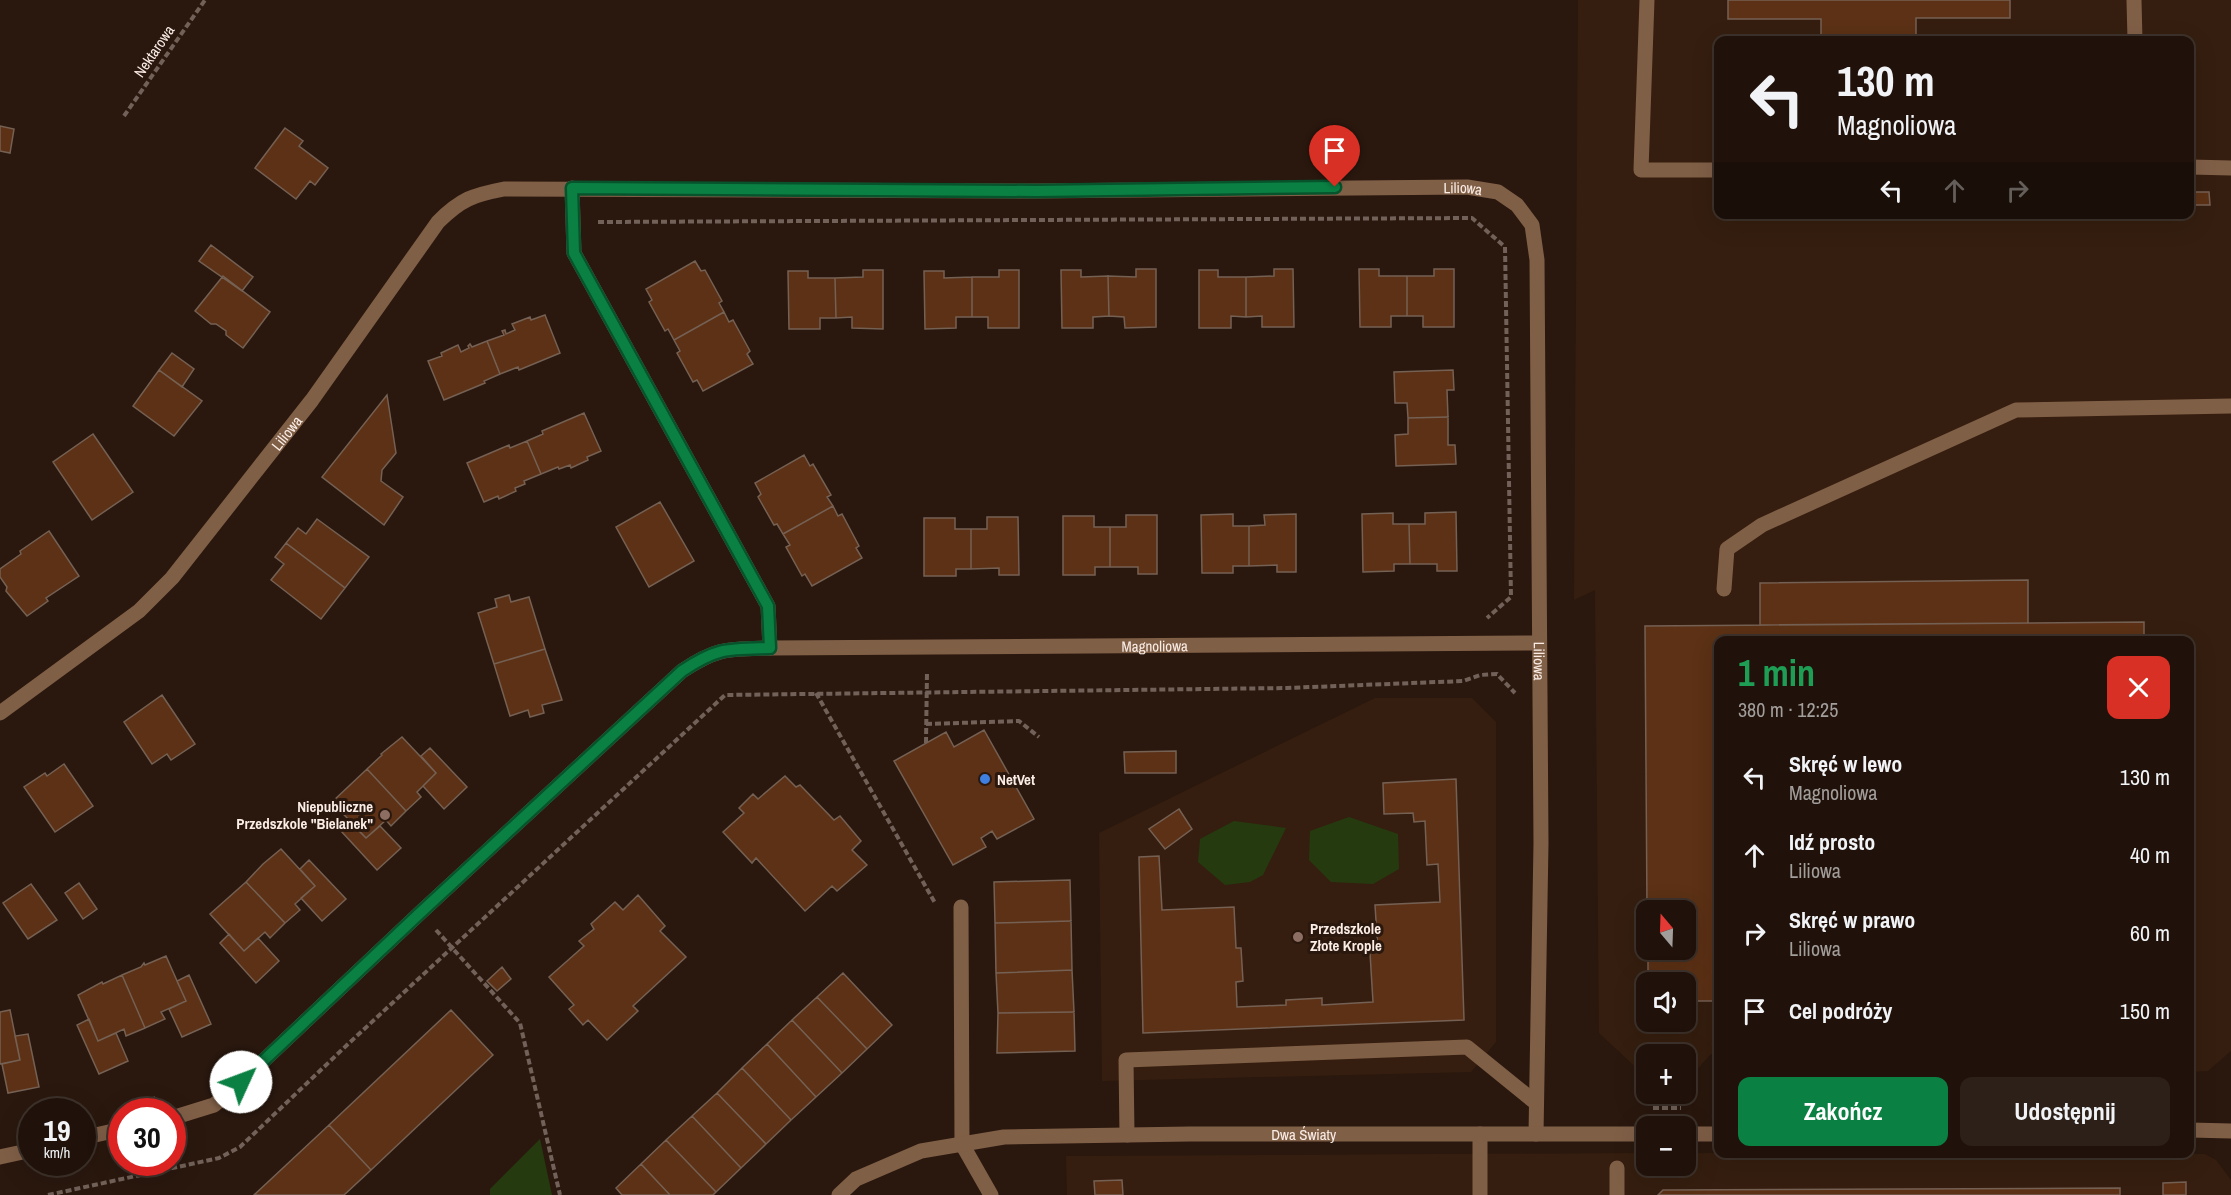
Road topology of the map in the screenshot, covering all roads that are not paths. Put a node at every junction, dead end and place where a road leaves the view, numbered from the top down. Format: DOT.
graph roads {
  1 [pos="1647,0"];
  2 [pos="2134,0"];
  3 [pos="2135,36"];
  4 [pos="2194,167"];
  5 [pos="2231,168"];
  6 [pos="1714,170"];
  7 [pos="572,188"];
  8 [pos="2231,406"];
  9 [pos="1724,589"];
  10 [pos="1539,643"];
  11 [pos="770,648"];
  12 [pos="0,713"];
  13 [pos="962,907"];
  14 [pos="1536,1103"];
  15 [pos="186,1114"];
  16 [pos="2194,1130"];
  17 [pos="2231,1131"];
  18 [pos="1480,1134"];
  19 [pos="1536,1134"];
  20 [pos="1636,1134"];
  21 [pos="1696,1134"];
  22 [pos="1714,1134"];
  23 [pos="1127,1135"];
  24 [pos="962,1144"];
  25 [pos="18,1153"];
  26 [pos="0,1157"];
  27 [pos="1617,1168"];
  28 [pos="839,1195"];
  29 [pos="991,1195"];
  30 [pos="1480,1195"];
  31 [pos="1617,1195"];
  1 -- 6 [label="street"];
  2 -- 3 [label="street"];
  4 -- 5 [label="street"];
  7 -- 10 [label="street, Liliowa"];
  7 -- 11 [label="street"];
  7 -- 12 [label="street, Liliowa"];
  8 -- 9 [label="street"];
  10 -- 11 [label="street, Magnoliowa"];
  10 -- 14 [label="street, Liliowa"];
  11 -- 15 [label="street, Magnoliowa"];
  13 -- 24 [label="street"];
  14 -- 19 [label="street, Liliowa"];
  14 -- 23 [label="street"];
  16 -- 17 [label="street"];
  18 -- 19 [label="street, Dwa Światy"];
  18 -- 23 [label="street, Dwa Światy"];
  18 -- 30 [label="street"];
  19 -- 20 [label="street, Dwa Światy"];
  21 -- 22 [label="street"];
  23 -- 24 [label="street, Dwa Światy"];
  24 -- 28 [label="street, Dwa Światy"];
  24 -- 29 [label="street"];
  25 -- 26 [label="street"];
  27 -- 31 [label="street"];
}
